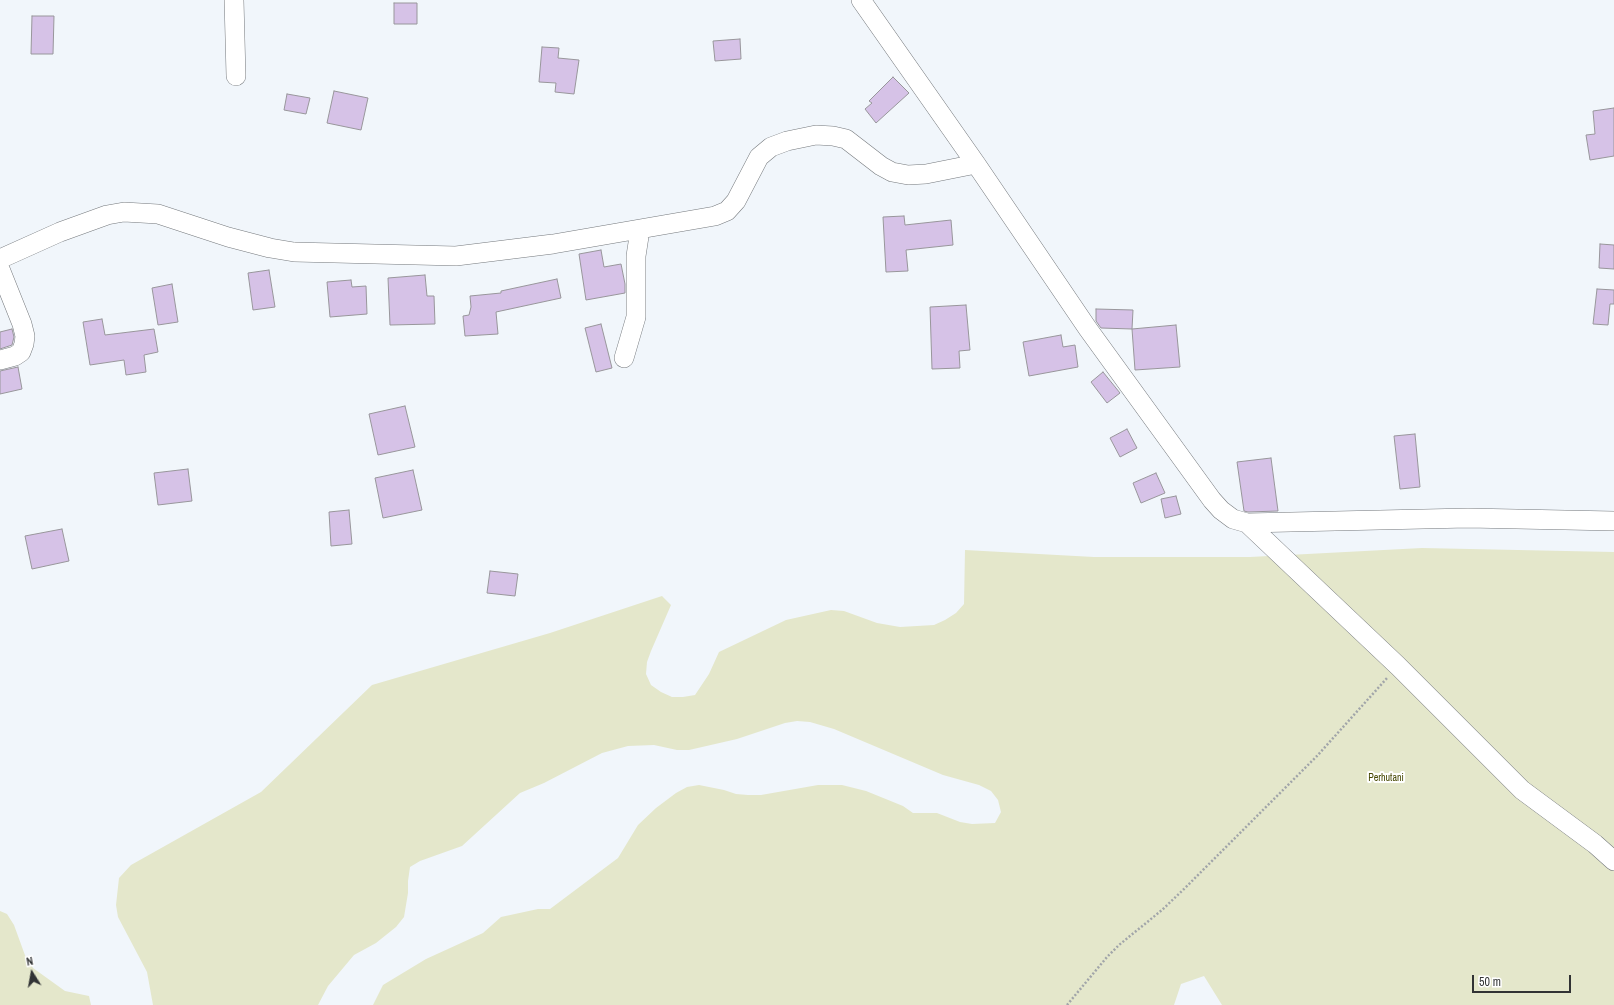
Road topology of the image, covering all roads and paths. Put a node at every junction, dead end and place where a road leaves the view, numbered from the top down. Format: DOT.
graph roads {
  1 [pos="234,0"];
  2 [pos="861,0"];
  3 [pos="236,76"];
  4 [pos="976,164"];
  5 [pos="640,230"];
  6 [pos="0,259"];
  7 [pos="0,268"];
  8 [pos="624,358"];
  9 [pos="0,360"];
  10 [pos="1614,521"];
  11 [pos="1247,523"];
  12 [pos="1398,666"];
  13 [pos="1614,861"];
  14 [pos="1066,1005"];
  1 -- 3 [label="street"];
  2 -- 4 [label="street"];
  4 -- 5 [label="street"];
  4 -- 11 [label="street"];
  5 -- 6 [label="street"];
  5 -- 8 [label="street"];
  7 -- 9 [label="street"];
  10 -- 11 [label="street"];
  11 -- 12 [label="street"];
  12 -- 13 [label="street"];
  12 -- 14 [label="path"];
}
